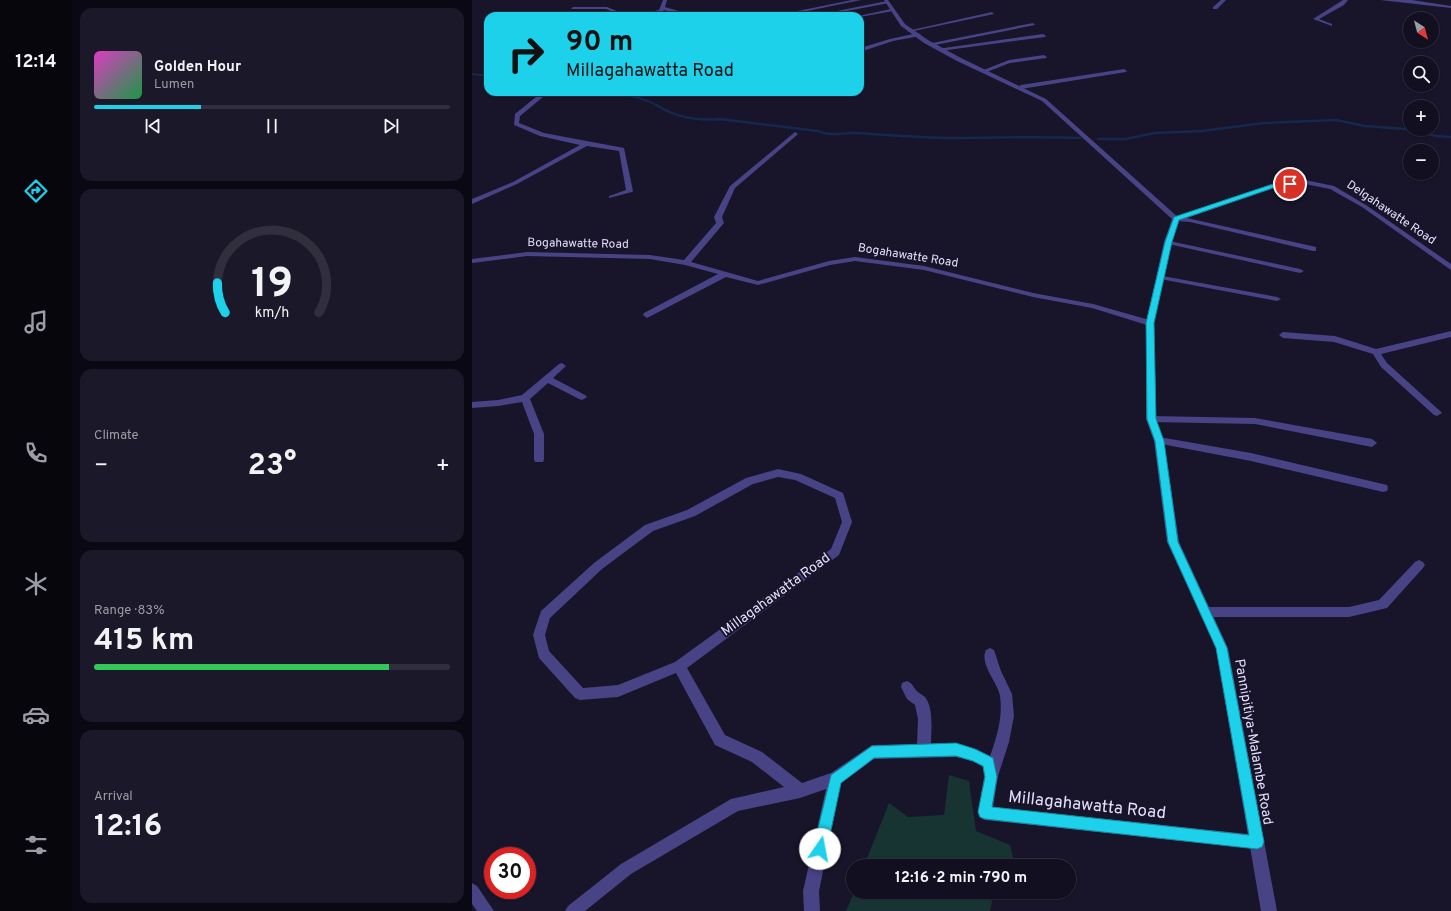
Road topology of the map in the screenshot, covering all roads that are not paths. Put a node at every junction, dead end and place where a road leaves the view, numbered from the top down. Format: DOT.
graph roads {
  1 [pos="665,0"];
  2 [pos="859,0"];
  3 [pos="1224,0"];
  4 [pos="1346,0"];
  5 [pos="1382,0"];
  6 [pos="1449,0"];
  7 [pos="888,4"];
  8 [pos="1451,6"];
  9 [pos="573,8"];
  10 [pos="663,8"];
  11 [pos="1215,8"];
  12 [pos="617,12"];
  13 [pos="656,12"];
  14 [pos="678,12"];
  15 [pos="796,12"];
  16 [pos="839,12"];
  17 [pos="992,13"];
  18 [pos="864,14"];
  19 [pos="1033,24"];
  20 [pos="1330,25"];
  21 [pos="914,33"];
  22 [pos="1043,36"];
  23 [pos="930,44"];
  24 [pos="864,49"];
  25 [pos="940,49"];
  26 [pos="1044,58"];
  27 [pos="984,71"];
  28 [pos="1124,71"];
  29 [pos="1021,87"];
  30 [pos="541,96"];
  31 [pos="795,134"];
  32 [pos="586,144"];
  33 [pos="611,197"];
  34 [pos="472,202"];
  35 [pos="1176,219"];
  36 [pos="1168,242"];
  37 [pos="1313,249"];
  38 [pos="472,261"];
  39 [pos="686,264"];
  40 [pos="1451,268"];
  41 [pos="1300,270"];
  42 [pos="725,274"];
  43 [pos="1160,278"];
  44 [pos="1277,299"];
  45 [pos="647,315"];
  46 [pos="1150,323"];
  47 [pos="1451,334"];
  48 [pos="1283,335"];
  49 [pos="1376,352"];
  50 [pos="562,366"];
  51 [pos="547,379"];
  52 [pos="582,397"];
  53 [pos="525,398"];
  54 [pos="472,405"];
  55 [pos="1437,413"];
  56 [pos="1151,419"];
  57 [pos="1159,441"];
  58 [pos="1372,443"];
  59 [pos="539,460"];
  60 [pos="1383,488"];
  61 [pos="1419,565"];
  62 [pos="1205,612"];
  63 [pos="990,654"];
  64 [pos="679,666"];
  65 [pos="907,687"];
  66 [pos="924,751"];
  67 [pos="991,777"];
  68 [pos="835,780"];
  69 [pos="800,790"];
  70 [pos="1257,842"];
  71 [pos="472,891"];
  72 [pos="486,911"];
  73 [pos="573,911"];
  74 [pos="812,911"];
  75 [pos="1269,911"];
  1 -- 10 [label="street"];
  2 -- 15 [label="street"];
  3 -- 11 [label="street"];
  4 -- 20 [label="street"];
  5 -- 8 [label="street"];
  6 -- 8 [label="street"];
  7 -- 16 [label="street"];
  7 -- 18 [label="street"];
  7 -- 21 [label="street"];
  9 -- 12 [label="street"];
  10 -- 13 [label="street"];
  10 -- 14 [label="street"];
  17 -- 21 [label="street"];
  19 -- 23 [label="street"];
  21 -- 23 [label="street"];
  21 -- 24 [label="street"];
  22 -- 25 [label="street"];
  23 -- 25 [label="street"];
  25 -- 27 [label="street"];
  26 -- 27 [label="street"];
  27 -- 29 [label="street"];
  28 -- 29 [label="street"];
  29 -- 35 [label="street"];
  30 -- 32 [label="street"];
  31 -- 39 [label="street"];
  32 -- 33 [label="street"];
  32 -- 34 [label="street"];
  35 -- 36 [label="street, Pannipitiya-Malambe Road"];
  35 -- 37 [label="street"];
  35 -- 40 [label="street, Delgahawatte Road"];
  36 -- 41 [label="street"];
  36 -- 43 [label="street, Pannipitiya-Malambe Road"];
  38 -- 39 [label="street, Bogahawatte Road"];
  39 -- 42 [label="street, Bogahawatte Road"];
  42 -- 45 [label="street"];
  42 -- 46 [label="street, Bogahawatte Road"];
  43 -- 44 [label="street"];
  43 -- 46 [label="street, Pannipitiya-Malambe Road"];
  46 -- 56 [label="street, Pannipitiya-Malambe Road"];
  47 -- 49 [label="street"];
  48 -- 49 [label="street"];
  49 -- 55 [label="street"];
  50 -- 51 [label="street"];
  51 -- 52 [label="street"];
  51 -- 53 [label="street"];
  53 -- 54 [label="street"];
  53 -- 59 [label="street"];
  56 -- 57 [label="street, Pannipitiya-Malambe Road"];
  56 -- 58 [label="street"];
  57 -- 60 [label="street"];
  57 -- 62 [label="street, Pannipitiya-Malambe Road"];
  61 -- 62 [label="street"];
  62 -- 70 [label="street, Pannipitiya-Malambe Road"];
  63 -- 67 [label="street"];
  64 -- 64 [label="street, Millagahawatta Road"];
  64 -- 69 [label="street"];
  65 -- 66 [label="street"];
  66 -- 67 [label="street"];
  66 -- 68 [label="street"];
  67 -- 70 [label="street, Millagahawatta Road"];
  68 -- 69 [label="street"];
  68 -- 74 [label="street"];
  69 -- 73 [label="street"];
  70 -- 75 [label="street, Pannipitiya-Malambe Road"];
  71 -- 72 [label="street"];
}
